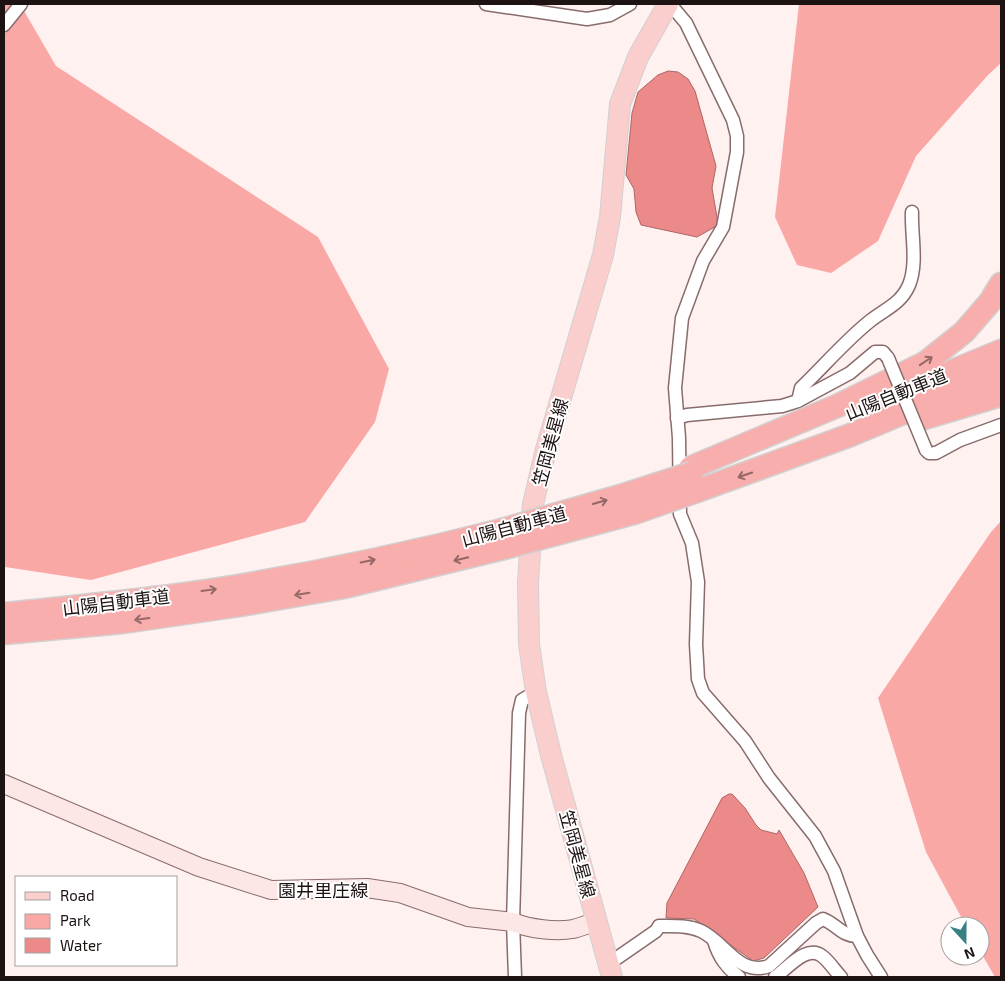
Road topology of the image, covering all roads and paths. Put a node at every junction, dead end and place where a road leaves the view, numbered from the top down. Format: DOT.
graph roads {
  1 [pos="21,4"];
  2 [pos="486,4"];
  3 [pos="630,4"];
  4 [pos="669,4"];
  5 [pos="4,25"];
  6 [pos="912,212"];
  7 [pos="1001,284"];
  8 [pos="1001,351"];
  9 [pos="1001,372"];
  10 [pos="1001,395"];
  11 [pos="798,402"];
  12 [pos="678,418"];
  13 [pos="1001,424"];
  14 [pos="776,464"];
  15 [pos="693,477"];
  16 [pos="505,539"];
  17 [pos="4,614"];
  18 [pos="4,633"];
  19 [pos="536,692"];
  20 [pos="4,784"];
  21 [pos="513,922"];
  22 [pos="597,922"];
  23 [pos="857,936"];
  24 [pos="713,940"];
  25 [pos="610,969"];
  26 [pos="515,977"];
  27 [pos="739,977"];
  28 [pos="775,977"];
  29 [pos="841,977"];
  30 [pos="881,977"];
  1 -- 5 [label="street"];
  2 -- 3 [label="street"];
  4 -- 12 [label="street"];
  4 -- 19 [label="main road, 笠岡美星線"];
  6 -- 11 [label="street"];
  15 -- 7 [label="highway, one-way"];
  8 -- 15 [label="highway, 山陽自動車道"];
  9 -- 14 [label="highway, 山陽自動車道"];
  10 -- 14 [label="highway"];
  11 -- 12 [label="street"];
  11 -- 13 [label="street, bridge"];
  12 -- 23 [label="street"];
  14 -- 15 [label="highway, 山陽自動車道, one-way"];
  16 -- 15 [label="highway, 山陽自動車道, one-way, bridge"];
  15 -- 16 [label="highway, 山陽自動車道, bridge"];
  17 -- 16 [label="highway, 山陽自動車道, one-way"];
  16 -- 18 [label="highway, 山陽自動車道, one-way"];
  19 -- 21 [label="street"];
  19 -- 22 [label="main road, 笠岡美星線"];
  20 -- 21 [label="main road, 園井里庄線"];
  21 -- 22 [label="main road, 園井里庄線"];
  21 -- 26 [label="street"];
  22 -- 25 [label="main road, 笠岡美星線"];
  23 -- 24 [label="street"];
  23 -- 30 [label="street"];
  24 -- 25 [label="street"];
  24 -- 27 [label="street"];
  28 -- 29 [label="street"];
}
